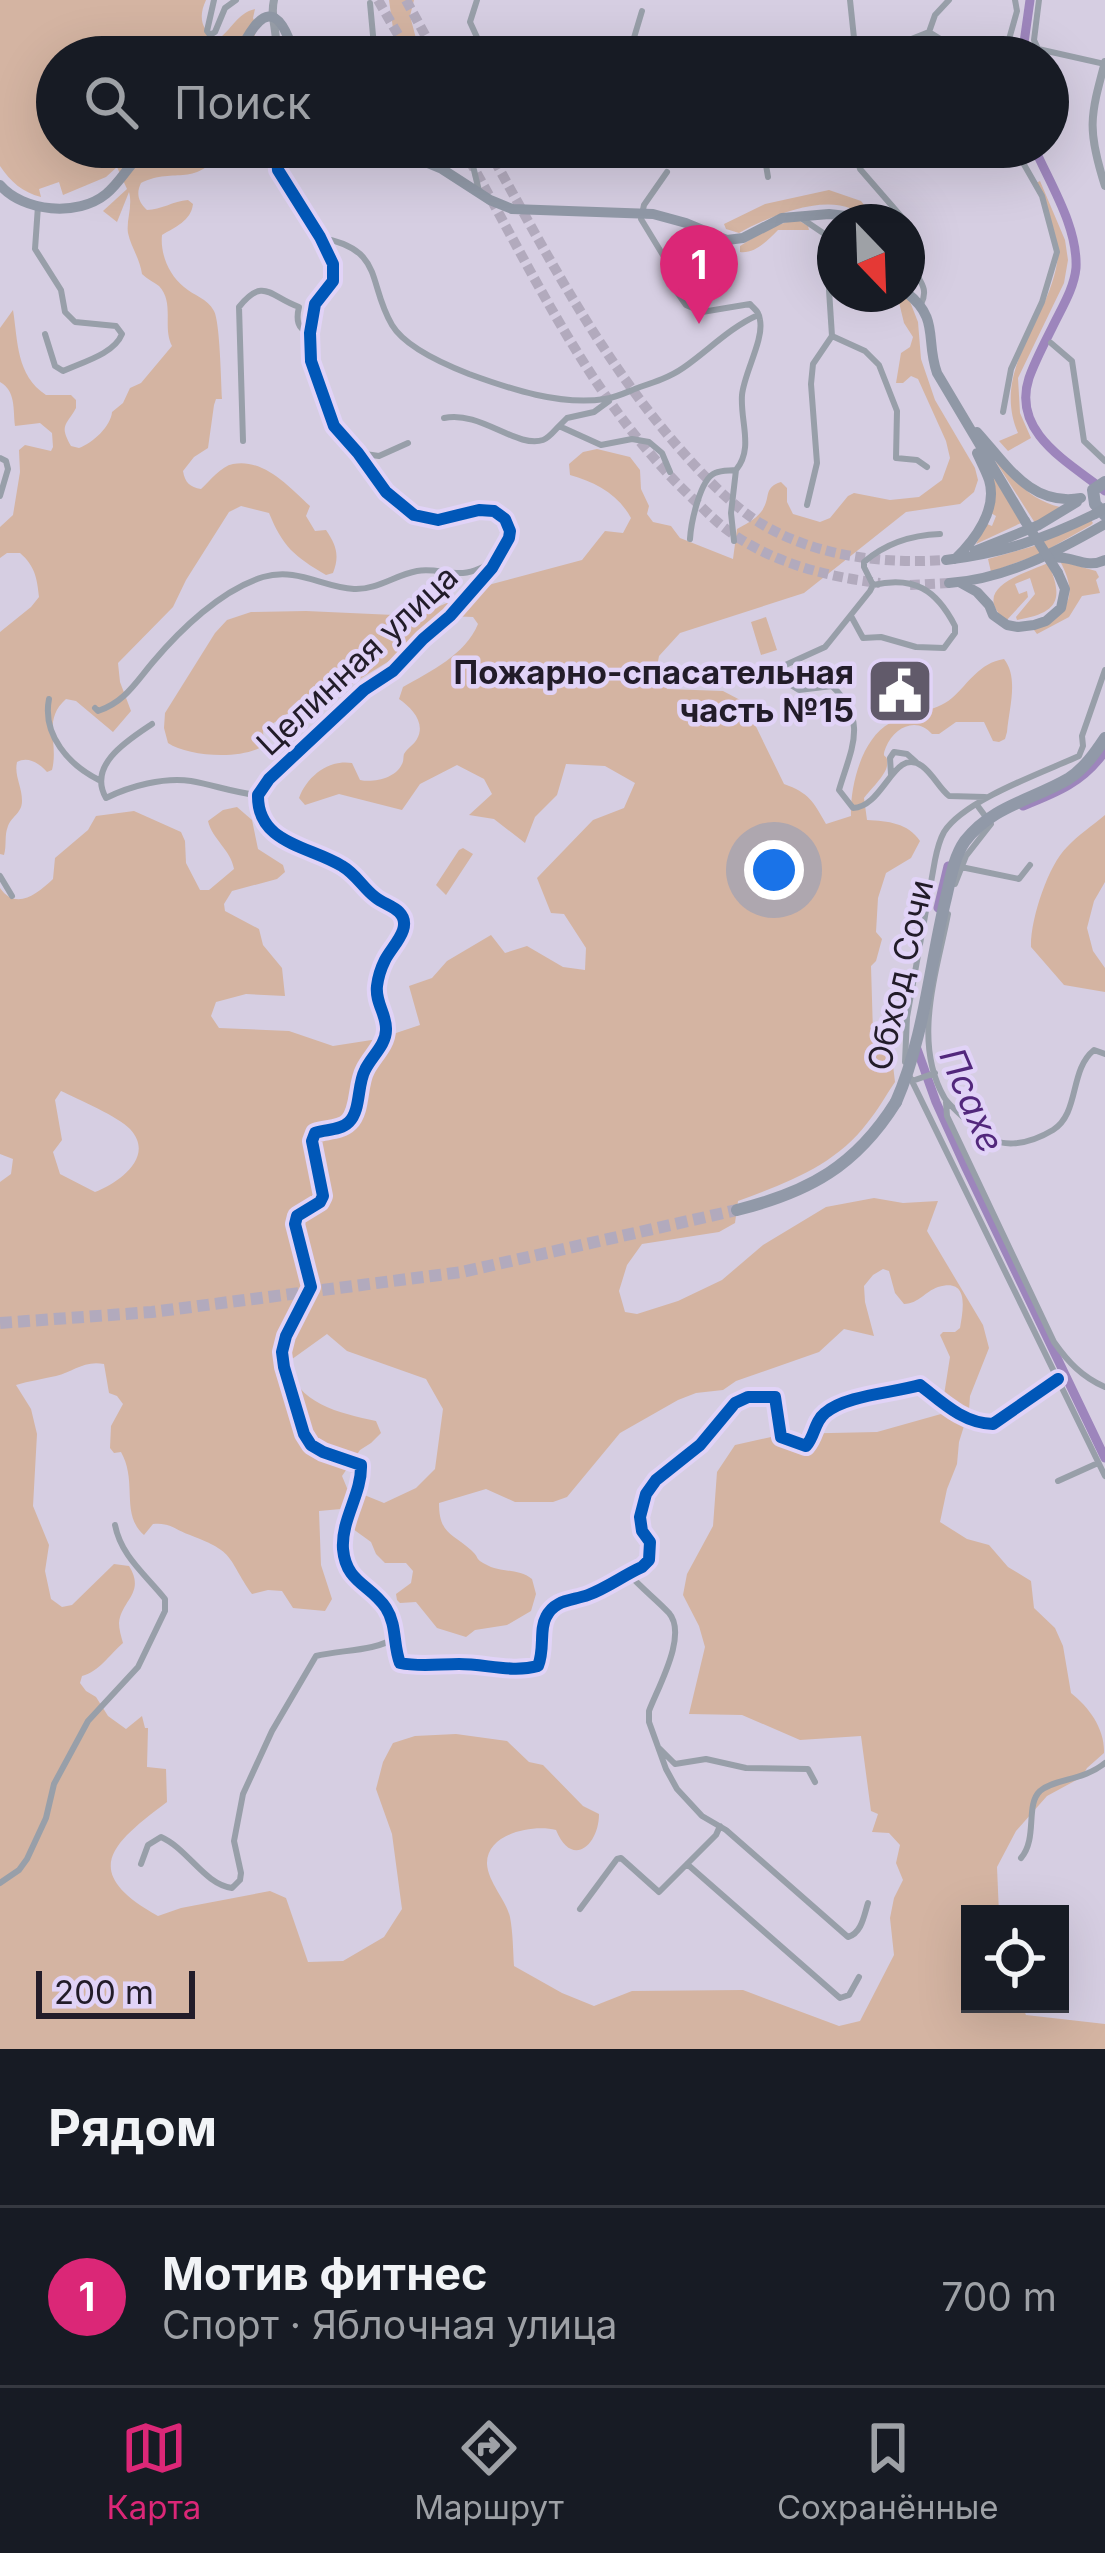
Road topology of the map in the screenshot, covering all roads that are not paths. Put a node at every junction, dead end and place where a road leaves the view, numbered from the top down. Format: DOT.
graph roads {
  1 [pos="214,0"];
  2 [pos="236,0"];
  3 [pos="274,0"];
  4 [pos="477,0"];
  5 [pos="850,0"];
  6 [pos="949,0"];
  7 [pos="1016,0"];
  8 [pos="1039,0"];
  9 [pos="370,3"];
  10 [pos="642,11"];
  11 [pos="272,14"];
  12 [pos="929,32"];
  13 [pos="248,36"];
  14 [pos="278,36"];
  15 [pos="290,36"];
  16 [pos="373,36"];
  17 [pos="476,36"];
  18 [pos="634,36"];
  19 [pos="854,36"];
  20 [pos="919,36"];
  21 [pos="936,36"];
  22 [pos="1011,36"];
  23 [pos="1034,36"];
  24 [pos="1069,55"];
  25 [pos="1105,63"];
  26 [pos="130,168"];
  27 [pos="278,168"];
  28 [pos="440,168"];
  29 [pos="474,168"];
  30 [pos="767,168"];
  31 [pos="859,168"];
  32 [pos="1024,168"];
  33 [pos="667,172"];
  34 [pos="768,177"];
  35 [pos="0,185"];
  36 [pos="1105,186"];
  37 [pos="480,194"];
  38 [pos="889,204"];
  39 [pos="38,206"];
  40 [pos="642,214"];
  41 [pos="817,215"];
  42 [pos="798,216"];
  43 [pos="320,238"];
  44 [pos="321,296"];
  45 [pos="299,307"];
  46 [pos="925,312"];
  47 [pos="758,315"];
  48 [pos="310,333"];
  49 [pos="45,334"];
  50 [pos="832,336"];
  51 [pos="1051,343"];
  52 [pos="612,399"];
  53 [pos="959,411"];
  54 [pos="1003,412"];
  55 [pos="444,418"];
  56 [pos="559,426"];
  57 [pos="243,441"];
  58 [pos="409,443"];
  59 [pos="358,453"];
  60 [pos="0,458"];
  61 [pos="1105,461"];
  62 [pos="927,467"];
  63 [pos="736,470"];
  64 [pos="670,472"];
  65 [pos="1093,490"];
  66 [pos="0,496"];
  67 [pos="807,505"];
  68 [pos="1102,517"];
  69 [pos="940,534"];
  70 [pos="689,539"];
  71 [pos="734,541"];
  72 [pos="498,559"];
  73 [pos="951,559"];
  74 [pos="1104,564"];
  75 [pos="1020,568"];
  76 [pos="873,585"];
  77 [pos="989,605"];
  78 [pos="851,616"];
  79 [pos="1105,670"];
  80 [pos="49,699"];
  81 [pos="94,708"];
  82 [pos="152,724"];
  83 [pos="1105,738"];
  84 [pos="916,762"];
  85 [pos="891,774"];
  86 [pos="99,780"];
  87 [pos="258,795"];
  88 [pos="989,797"];
  89 [pos="977,805"];
  90 [pos="1030,865"];
  91 [pos="961,867"];
  92 [pos="0,876"];
  93 [pos="12,896"];
  94 [pos="1105,1054"];
  95 [pos="934,1072"];
  96 [pos="912,1082"];
  97 [pos="946,1102"];
  98 [pos="736,1210"];
  99 [pos="1058,1379"];
  100 [pos="1105,1388"];
  101 [pos="1098,1463"];
  102 [pos="1105,1476"];
  103 [pos="1058,1481"];
  104 [pos="115,1525"];
  105 [pos="628,1573"];
  106 [pos="394,1638"];
  107 [pos="658,1746"];
  108 [pos="1105,1762"];
  109 [pos="815,1782"];
  110 [pos="720,1826"];
  111 [pos="1021,1858"];
  112 [pos="141,1864"];
  113 [pos="687,1864"];
  114 [pos="0,1882"];
  115 [pos="868,1903"];
  116 [pos="580,1909"];
  117 [pos="859,1977"];
  1 -- 2 [label="street"];
  3 -- 11 [label="street"];
  4 -- 17 [label="street"];
  5 -- 19 [label="street"];
  6 -- 12 [label="street"];
  7 -- 22 [label="street"];
  8 -- 23 [label="street"];
  9 -- 16 [label="street"];
  10 -- 18 [label="street"];
  11 -- 13 [label="main road"];
  11 -- 14 [label="street"];
  11 -- 15 [label="main road"];
  12 -- 20 [label="street"];
  12 -- 21 [label="street"];
  24 -- 25 [label="street"];
  25 -- 36 [label="street"];
  26 -- 39 [label="main road"];
  27 -- 43 [label="street, Целинная улица"];
  28 -- 37 [label="main road"];
  29 -- 37 [label="street"];
  30 -- 34 [label="street"];
  31 -- 38 [label="street"];
  32 -- 54 [label="street"];
  33 -- 40 [label="street"];
  35 -- 39 [label="main road"];
  37 -- 40 [label="main road"];
  39 -- 49 [label="street"];
  40 -- 42 [label="main road"];
  40 -- 47 [label="street"];
  41 -- 42 [label="main road"];
  42 -- 50 [label="street"];
  43 -- 44 [label="street, Целинная улица"];
  43 -- 52 [label="street, Целинная улица"];
  44 -- 45 [label="street"];
  44 -- 48 [label="street, Целинная улица"];
  45 -- 48 [label="street, Целинная улица"];
  45 -- 57 [label="street"];
  46 -- 53 [label="main road"];
  47 -- 52 [label="street, Целинная улица"];
  47 -- 63 [label="street"];
  48 -- 59 [label="street, Целинная улица"];
  50 -- 62 [label="street"];
  50 -- 67 [label="street"];
  51 -- 61 [label="street"];
  52 -- 56 [label="street, Целинная улица"];
  53 -- 65 [label="main road"];
  53 -- 73 [label="main road"];
  53 -- 77 [label="main road, bridge"];
  55 -- 56 [label="street, Целинная улица"];
  56 -- 64 [label="street, Целинная улица"];
  58 -- 59 [label="street"];
  59 -- 72 [label="street, Целинная улица"];
  60 -- 66 [label="street"];
  63 -- 70 [label="street"];
  63 -- 71 [label="street"];
  65 -- 68 [label="highway"];
  65 -- 73 [label="main road"];
  68 -- 73 [label="main road"];
  68 -- 75 [label="main road"];
  69 -- 76 [label="street"];
  72 -- 81 [label="street, Целинная улица"];
  72 -- 87 [label="street, Целинная улица"];
  74 -- 75 [label="main road"];
  75 -- 77 [label="main road"];
  75 -- 77 [label="main road"];
  76 -- 78 [label="street"];
  76 -- 78 [label="street"];
  78 -- 85 [label="street"];
  79 -- 88 [label="street"];
  80 -- 86 [label="street"];
  82 -- 86 [label="street"];
  83 -- 98 [label="highway, Обход Сочи, bridge"];
  84 -- 85 [label="street"];
  84 -- 85 [label="street"];
  84 -- 88 [label="street"];
  86 -- 87 [label="street, Целинная улица"];
  87 -- 106 [label="street, Целинная улица"];
  88 -- 89 [label="street"];
  89 -- 91 [label="street, bridge"];
  89 -- 96 [label="street"];
  90 -- 91 [label="street"];
  91 -- 95 [label="street"];
  92 -- 93 [label="street"];
  94 -- 97 [label="street"];
  95 -- 96 [label="street"];
  95 -- 97 [label="street"];
  96 -- 99 [label="street"];
  97 -- 100 [label="street"];
  99 -- 101 [label="street"];
  99 -- 105 [label="street"];
  101 -- 102 [label="street"];
  101 -- 103 [label="street"];
  104 -- 114 [label="street"];
  105 -- 106 [label="street"];
  105 -- 107 [label="street"];
  106 -- 112 [label="street"];
  107 -- 109 [label="street"];
  107 -- 110 [label="street"];
  108 -- 111 [label="street"];
  110 -- 113 [label="street"];
  110 -- 115 [label="street"];
  113 -- 116 [label="street"];
  113 -- 117 [label="street"];
}
